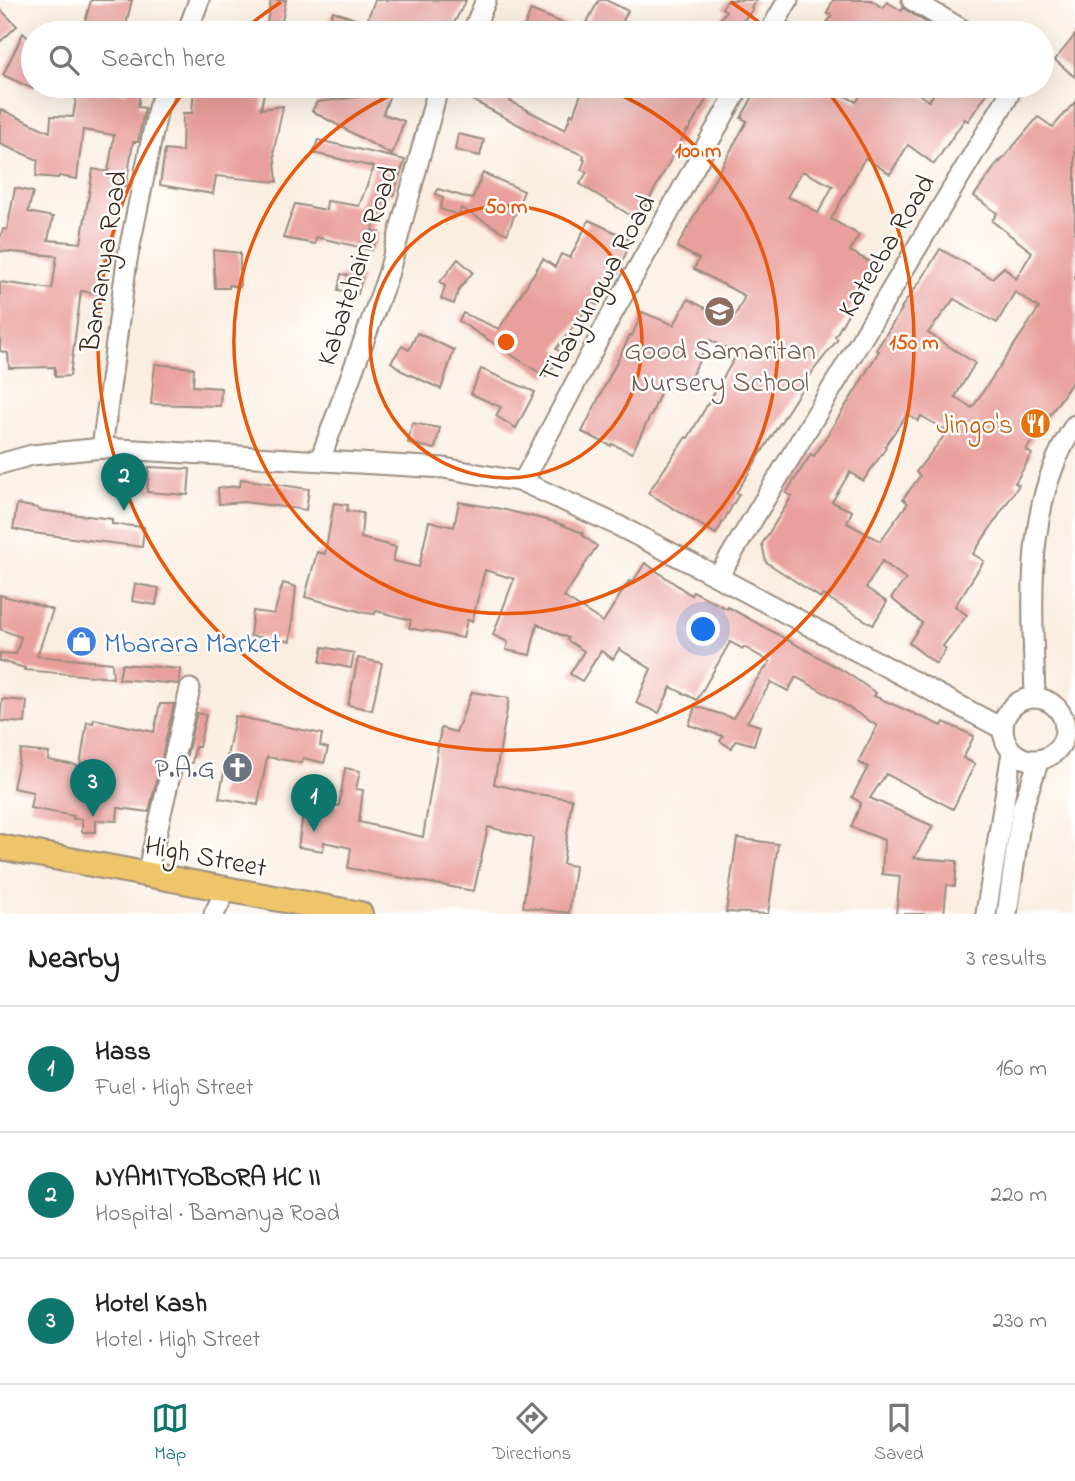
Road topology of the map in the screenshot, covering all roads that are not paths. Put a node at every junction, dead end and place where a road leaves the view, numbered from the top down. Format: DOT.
graph roads {
  1 [pos="200,0"];
  2 [pos="486,0"];
  3 [pos="788,0"];
  4 [pos="912,0"];
  5 [pos="192,21"];
  6 [pos="477,21"];
  7 [pos="776,21"];
  8 [pos="948,21"];
  9 [pos="162,98"];
  10 [pos="435,98"];
  11 [pos="733,98"];
  12 [pos="1007,98"];
  13 [pos="1075,425"];
  14 [pos="102,448"];
  15 [pos="320,460"];
  16 [pos="0,464"];
  17 [pos="523,482"];
  18 [pos="718,577"];
  19 [pos="190,689"];
  20 [pos="1035,698"];
  21 [pos="1003,729"];
  22 [pos="1070,735"];
  23 [pos="1012,752"];
  24 [pos="1039,760"];
  25 [pos="0,847"];
  26 [pos="147,874"];
  27 [pos="226,890"];
  28 [pos="214,914"];
  29 [pos="360,914"];
  30 [pos="986,914"];
  31 [pos="1007,914"];
  1 -- 5 [label="street"];
  2 -- 6 [label="street"];
  3 -- 7 [label="street"];
  4 -- 8 [label="street"];
  9 -- 14 [label="street, Bamanya Road"];
  10 -- 15 [label="street, Kabatehaine Road"];
  11 -- 17 [label="street, Tibayungwa Road"];
  12 -- 18 [label="street, Kateeba Road"];
  13 -- 20 [label="street"];
  14 -- 15 [label="street"];
  14 -- 16 [label="street"];
  15 -- 17 [label="street"];
  17 -- 18 [label="street"];
  18 -- 21 [label="street"];
  19 -- 26 [label="street"];
  20 -- 21 [label="street"];
  20 -- 22 [label="street"];
  21 -- 23 [label="street"];
  22 -- 24 [label="street"];
  23 -- 24 [label="street"];
  23 -- 30 [label="street"];
  24 -- 31 [label="street"];
  25 -- 26 [label="main road, High Street"];
  26 -- 27 [label="main road, High Street"];
  27 -- 28 [label="street"];
  27 -- 29 [label="main road, High Street"];
}
